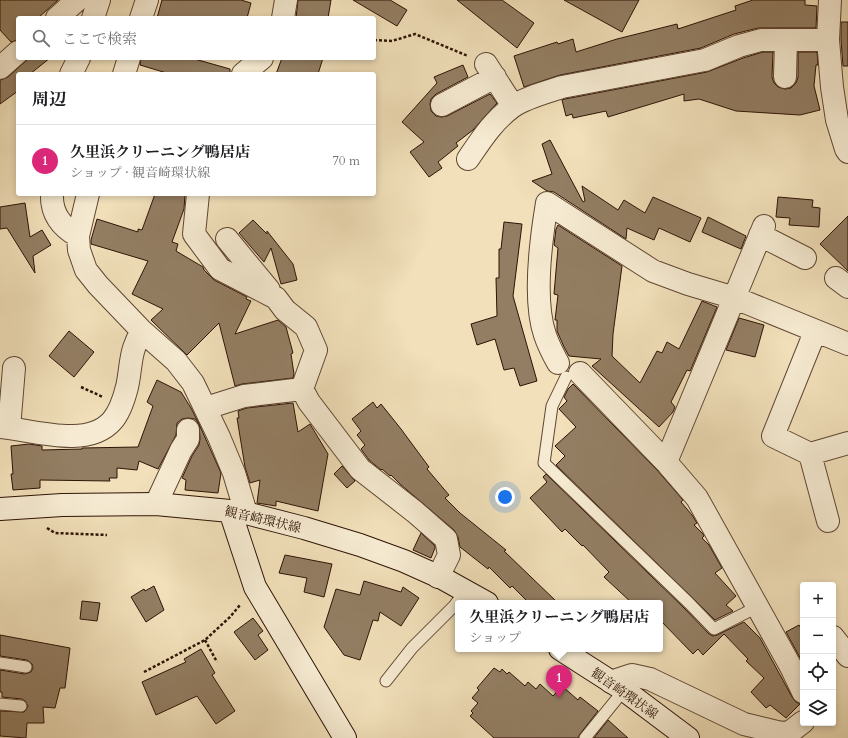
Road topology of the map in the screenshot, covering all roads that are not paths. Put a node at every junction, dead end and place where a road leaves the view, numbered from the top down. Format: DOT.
graph roads {
  1 [pos="77,0"];
  2 [pos="99,0"];
  3 [pos="147,0"];
  4 [pos="286,0"];
  5 [pos="830,0"];
  6 [pos="59,16"];
  7 [pos="94,16"];
  8 [pos="143,16"];
  9 [pos="283,16"];
  10 [pos="786,40"];
  11 [pos="828,40"];
  12 [pos="16,54"];
  13 [pos="78,60"];
  14 [pos="128,60"];
  15 [pos="260,60"];
  16 [pos="0,68"];
  17 [pos="72,72"];
  18 [pos="125,72"];
  19 [pos="245,72"];
  20 [pos="785,77"];
  21 [pos="442,105"];
  22 [pos="513,106"];
  23 [pos="848,152"];
  24 [pos="468,159"];
  25 [pos="52,196"];
  26 [pos="88,196"];
  27 [pos="198,196"];
  28 [pos="78,236"];
  29 [pos="227,239"];
  30 [pos="806,258"];
  31 [pos="276,298"];
  32 [pos="735,298"];
  33 [pos="142,331"];
  34 [pos="815,332"];
  35 [pos="848,344"];
  36 [pos="14,368"];
  37 [pos="568,371"];
  38 [pos="302,389"];
  39 [pos="206,408"];
  40 [pos="5,428"];
  41 [pos="188,430"];
  42 [pos="848,443"];
  43 [pos="810,454"];
  44 [pos="666,462"];
  45 [pos="156,504"];
  46 [pos="0,509"];
  47 [pos="238,512"];
  48 [pos="828,521"];
  49 [pos="438,577"];
  50 [pos="465,592"];
  51 [pos="459,600"];
  52 [pos="481,600"];
  53 [pos="455,605"];
  54 [pos="757,607"];
  55 [pos="836,641"];
  56 [pos="565,652"];
  57 [pos="848,656"];
  58 [pos="0,663"];
  59 [pos="26,667"];
  60 [pos="386,681"];
  61 [pos="617,686"];
  62 [pos="802,690"];
  63 [pos="0,704"];
  64 [pos="21,706"];
  65 [pos="800,724"];
  66 [pos="345,738"];
  67 [pos="585,738"];
  68 [pos="688,738"];
  1 -- 6 [label="street"];
  2 -- 7 [label="street"];
  3 -- 8 [label="street"];
  4 -- 9 [label="street"];
  5 -- 11 [label="street"];
  10 -- 11 [label="street"];
  10 -- 20 [label="street"];
  10 -- 22 [label="street"];
  11 -- 23 [label="street"];
  12 -- 16 [label="street"];
  13 -- 17 [label="street"];
  14 -- 18 [label="street"];
  15 -- 19 [label="street"];
  21 -- 22 [label="street"];
  22 -- 24 [label="street"];
  25 -- 28 [label="street"];
  26 -- 28 [label="street"];
  27 -- 31 [label="street"];
  28 -- 33 [label="street"];
  29 -- 31 [label="street"];
  30 -- 32 [label="street"];
  31 -- 38 [label="street"];
  32 -- 34 [label="street"];
  32 -- 37 [label="street"];
  32 -- 44 [label="street"];
  33 -- 39 [label="street"];
  33 -- 40 [label="street"];
  34 -- 35 [label="street"];
  34 -- 43 [label="street"];
  36 -- 40 [label="street"];
  37 -- 44 [label="street"];
  37 -- 54 [label="lane"];
  38 -- 39 [label="street"];
  38 -- 49 [label="street"];
  39 -- 47 [label="street"];
  41 -- 45 [label="street"];
  42 -- 43 [label="street"];
  43 -- 48 [label="street"];
  44 -- 54 [label="street"];
  45 -- 46 [label="street, 観音崎環状線"];
  45 -- 47 [label="street, 観音崎環状線"];
  47 -- 49 [label="street, 観音崎環状線"];
  47 -- 66 [label="street"];
  49 -- 50 [label="street, 観音崎環状線"];
  50 -- 51 [label="lane"];
  50 -- 52 [label="street, 観音崎環状線"];
  53 -- 60 [label="lane"];
  54 -- 62 [label="street"];
  55 -- 57 [label="street"];
  56 -- 61 [label="street, 観音崎環状線"];
  58 -- 59 [label="lane"];
  61 -- 65 [label="street"];
  61 -- 67 [label="lane"];
  61 -- 68 [label="street, 観音崎環状線"];
  63 -- 64 [label="lane"];
}
